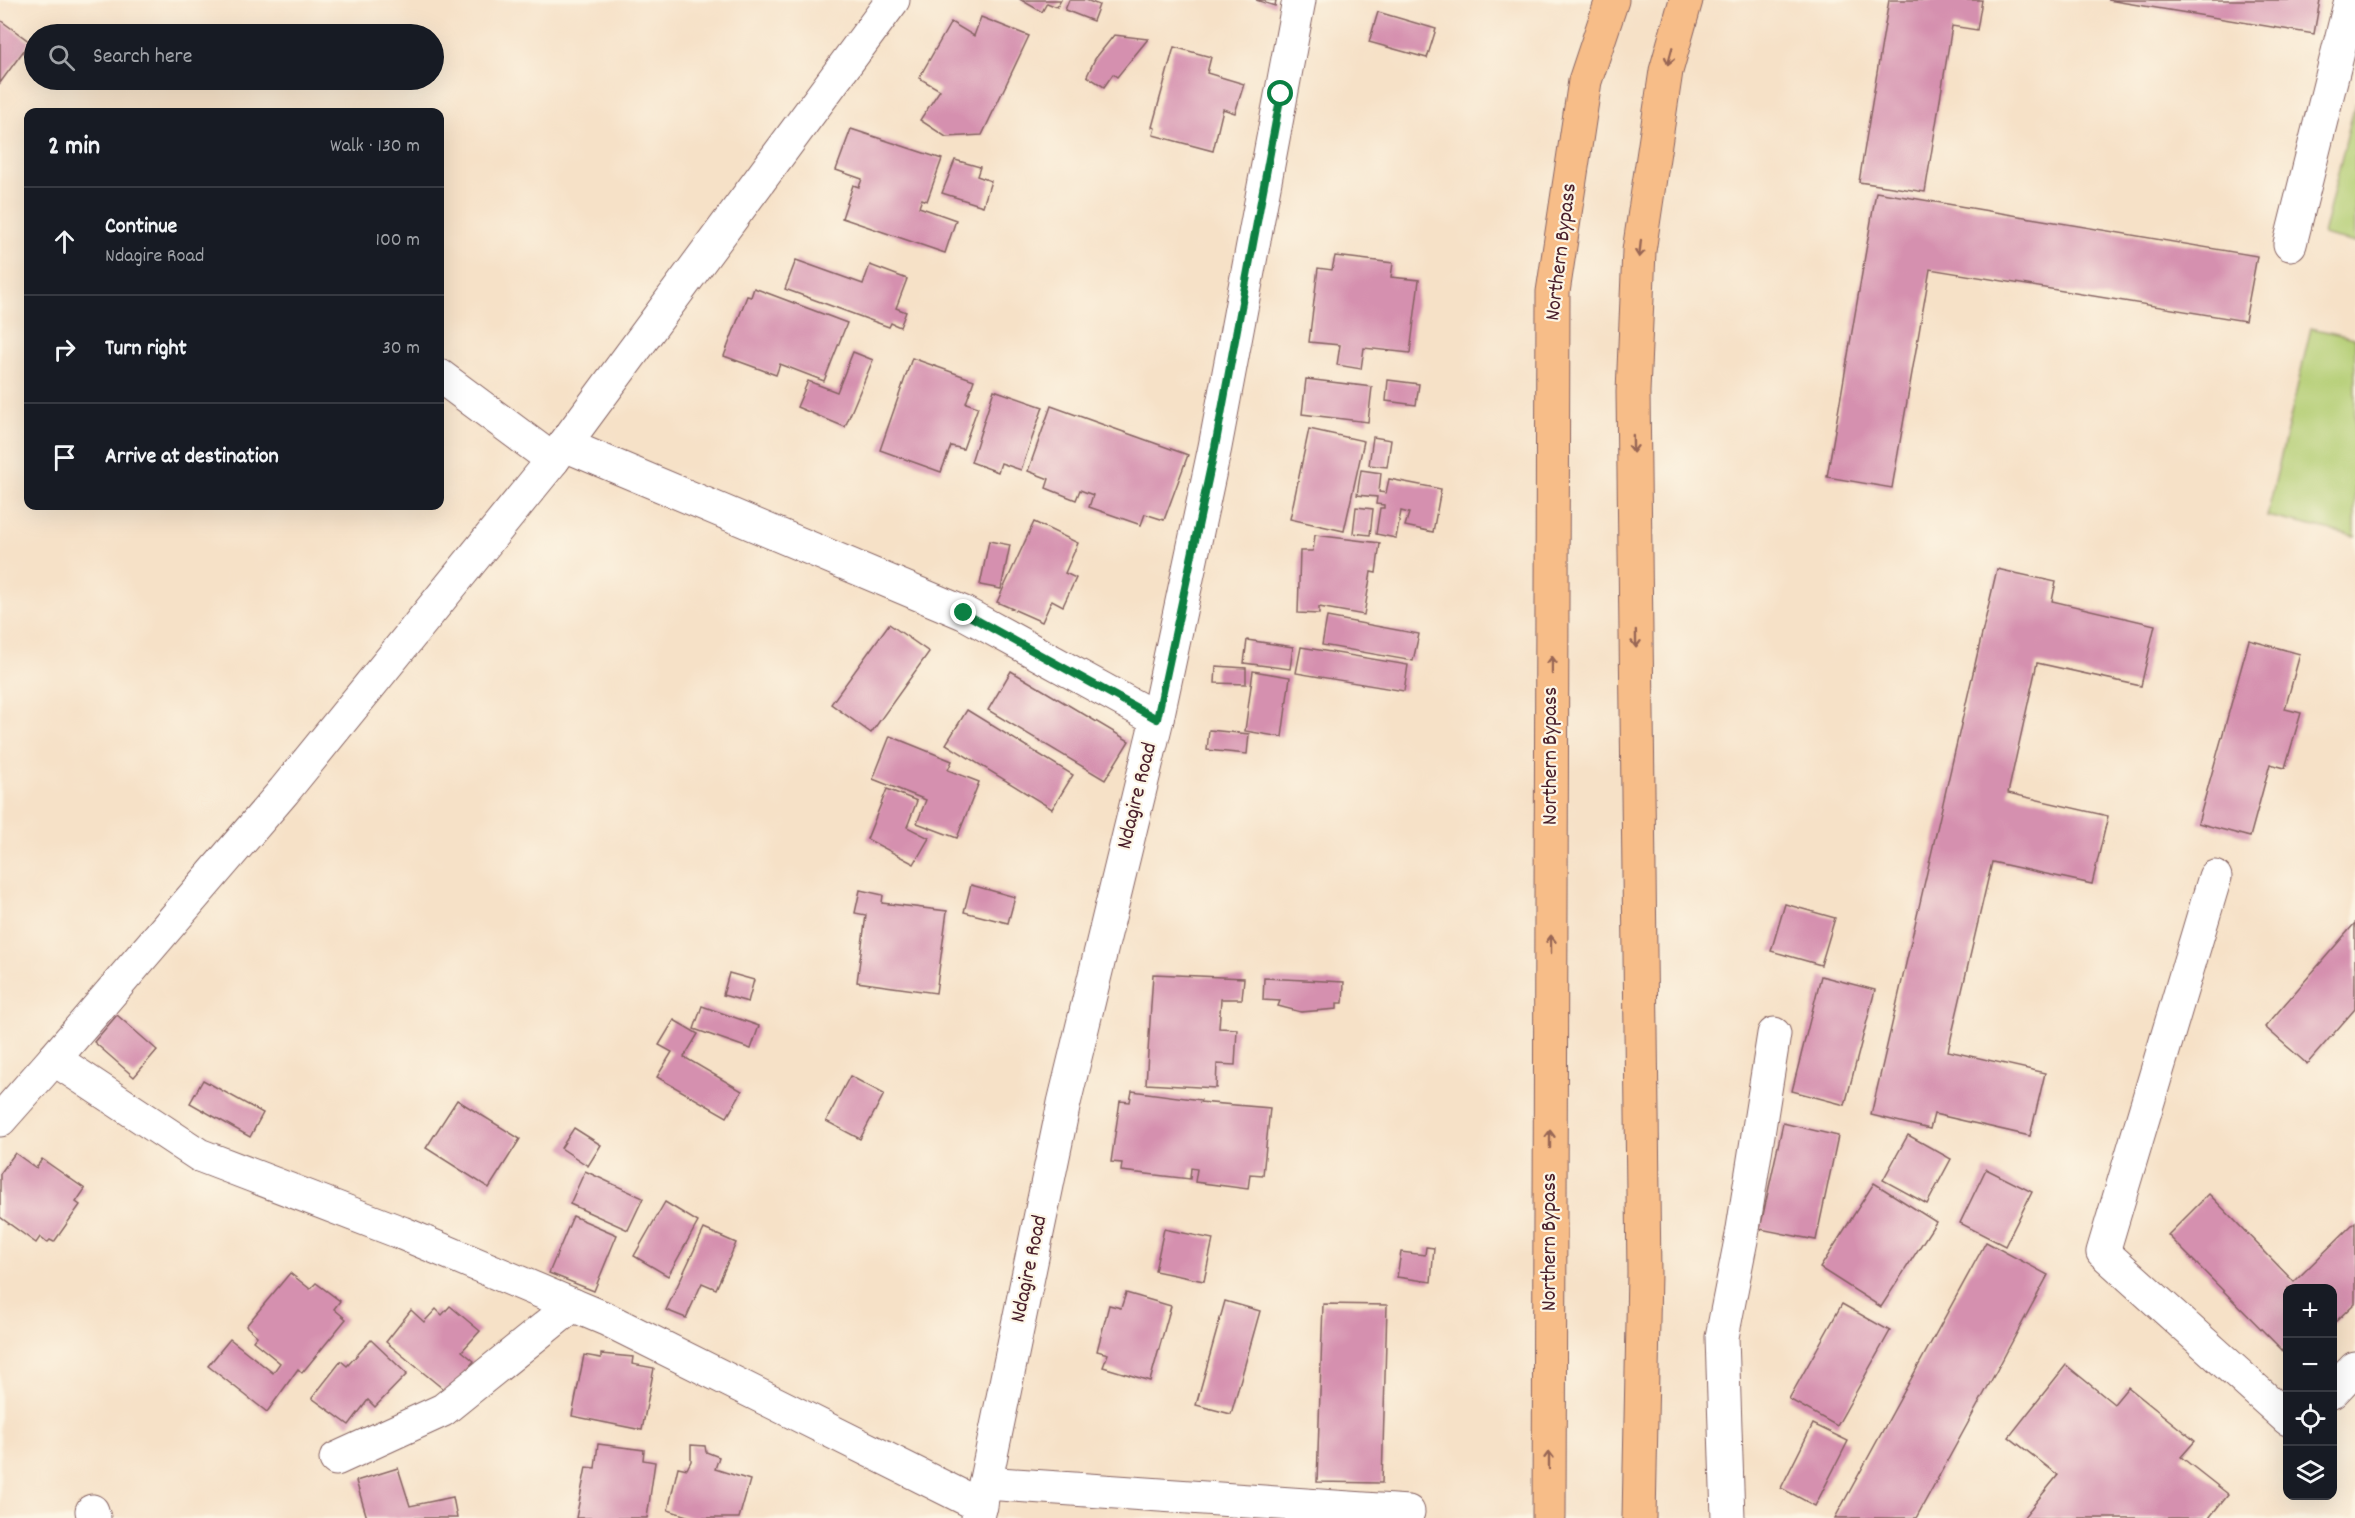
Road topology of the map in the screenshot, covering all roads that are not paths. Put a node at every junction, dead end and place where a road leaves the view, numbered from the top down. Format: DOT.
graph roads {
  1 [pos="893,0"];
  2 [pos="1299,0"];
  3 [pos="1612,0"];
  4 [pos="1686,0"];
  5 [pos="2352,0"];
  6 [pos="2290,244"];
  7 [pos="444,379"];
  8 [pos="559,452"];
  9 [pos="1157,719"];
  10 [pos="2215,877"];
  11 [pos="1774,1034"];
  12 [pos="54,1059"];
  13 [pos="0,1120"];
  14 [pos="573,1305"];
  15 [pos="2355,1368"];
  16 [pos="2337,1387"];
  17 [pos="2283,1414"];
  18 [pos="336,1459"];
  19 [pos="981,1502"];
  20 [pos="1408,1512"];
  21 [pos="1549,1518"];
  22 [pos="1639,1518"];
  23 [pos="1728,1518"];
  1 -- 8 [label="street"];
  2 -- 9 [label="street, Ndagire Road"];
  21 -- 3 [label="highway, Northern Bypass, one-way"];
  4 -- 22 [label="highway, one-way"];
  5 -- 6 [label="street"];
  7 -- 8 [label="street"];
  8 -- 9 [label="street"];
  8 -- 12 [label="street"];
  9 -- 19 [label="street, Ndagire Road"];
  10 -- 17 [label="street"];
  11 -- 23 [label="street"];
  12 -- 13 [label="street"];
  12 -- 14 [label="street"];
  14 -- 18 [label="street"];
  14 -- 19 [label="street"];
  15 -- 16 [label="street"];
  19 -- 20 [label="street"];
}
